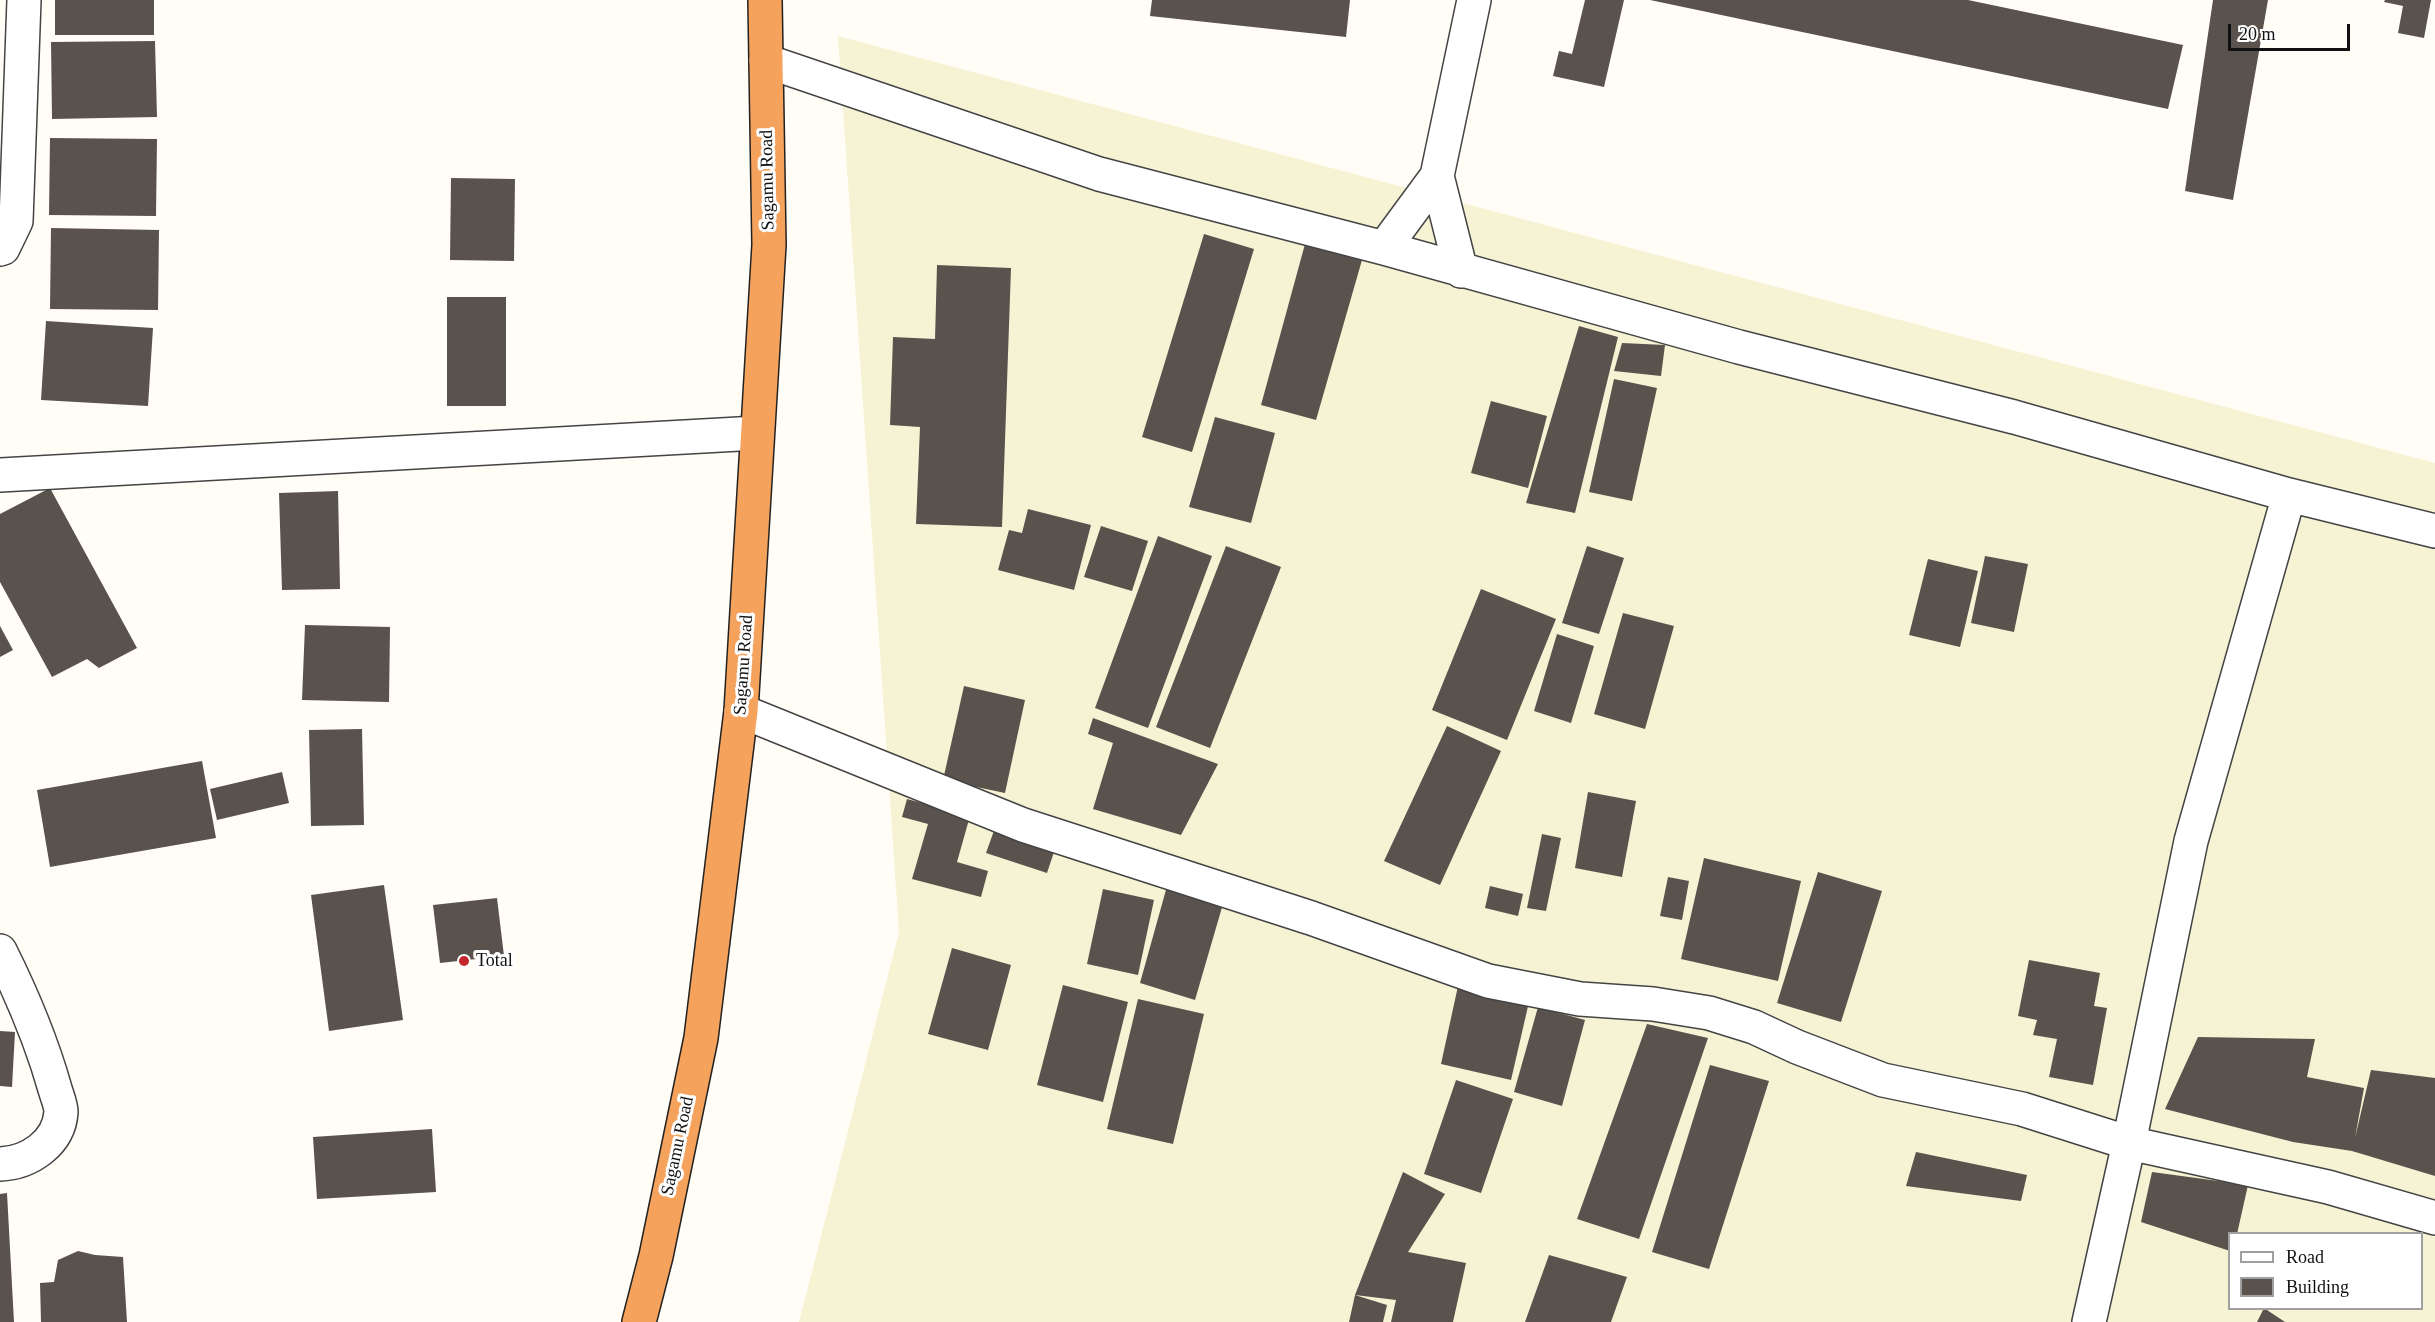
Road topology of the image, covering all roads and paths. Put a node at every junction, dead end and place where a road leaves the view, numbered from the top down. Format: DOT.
graph roads {
  1 [pos="24,0"];
  2 [pos="765,0"];
  3 [pos="1474,0"];
  4 [pos="766,61"];
  5 [pos="1437,176"];
  6 [pos="1384,248"];
  7 [pos="0,249"];
  8 [pos="1461,271"];
  9 [pos="757,433"];
  10 [pos="0,475"];
  11 [pos="2289,495"];
  12 [pos="2435,531"];
  13 [pos="741,711"];
  14 [pos="0,951"];
  15 [pos="2129,1143"];
  16 [pos="0,1164"];
  17 [pos="2435,1218"];
  18 [pos="639,1322"];
  19 [pos="2089,1322"];
  1 -- 7 [label="street"];
  2 -- 4 [label="highway, Sagamu Road"];
  3 -- 5 [label="street"];
  4 -- 6 [label="street"];
  4 -- 9 [label="highway, Sagamu Road"];
  5 -- 6 [label="street"];
  5 -- 8 [label="street"];
  6 -- 8 [label="street"];
  8 -- 11 [label="street"];
  9 -- 10 [label="street"];
  9 -- 13 [label="highway, Sagamu Road"];
  11 -- 12 [label="street"];
  11 -- 15 [label="street"];
  13 -- 15 [label="street"];
  13 -- 18 [label="highway, Sagamu Road"];
  14 -- 16 [label="street"];
  15 -- 17 [label="street"];
  15 -- 19 [label="street"];
}
